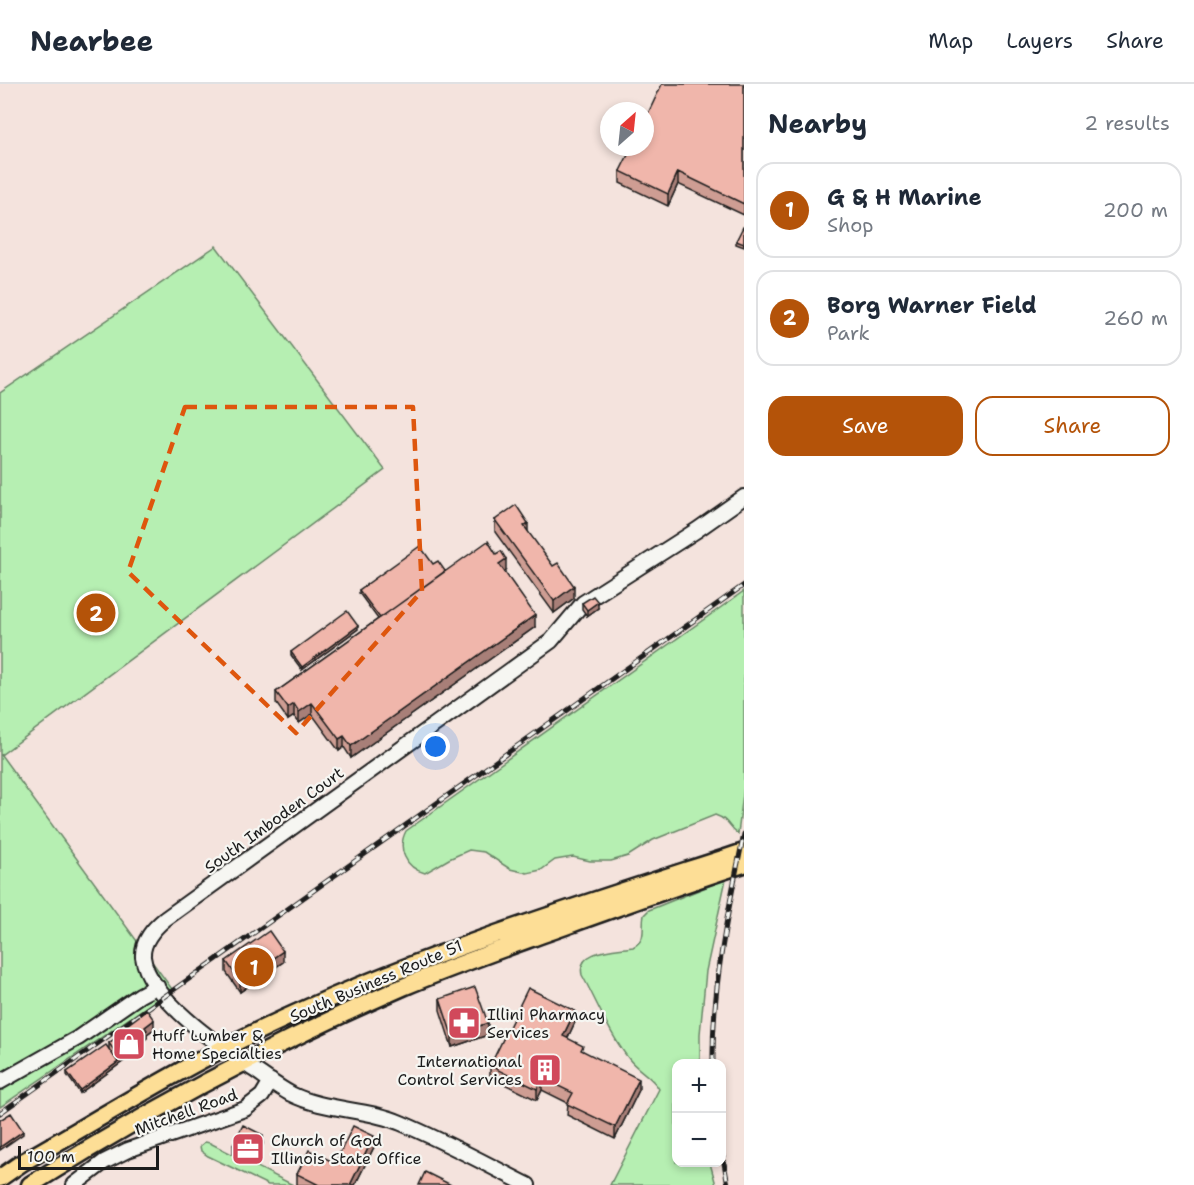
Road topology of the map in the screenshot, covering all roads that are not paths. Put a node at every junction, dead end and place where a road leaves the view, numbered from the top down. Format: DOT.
graph roads {
  1 [pos="744,497"];
  2 [pos="744,852"];
  3 [pos="744,864"];
  4 [pos="157,986"];
  5 [pos="233,1055"];
  6 [pos="271,1081"];
  7 [pos="0,1082"];
  8 [pos="0,1178"];
  9 [pos="30,1185"];
  10 [pos="74,1185"];
  11 [pos="528,1185"];
  1 -- 4 [label="street, South Imboden Court"];
  2 -- 5 [label="main road, South Business Route 51"];
  3 -- 5 [label="main road, South Business Route 51"];
  4 -- 5 [label="street, South Imboden Court"];
  4 -- 7 [label="street"];
  5 -- 6 [label="street, South Imboden Court"];
  5 -- 8 [label="main road, South Business Route 51"];
  5 -- 9 [label="main road, South Business Route 51"];
  6 -- 10 [label="street, Mitchell Road"];
  6 -- 11 [label="street, South Imboden Court"];
}
